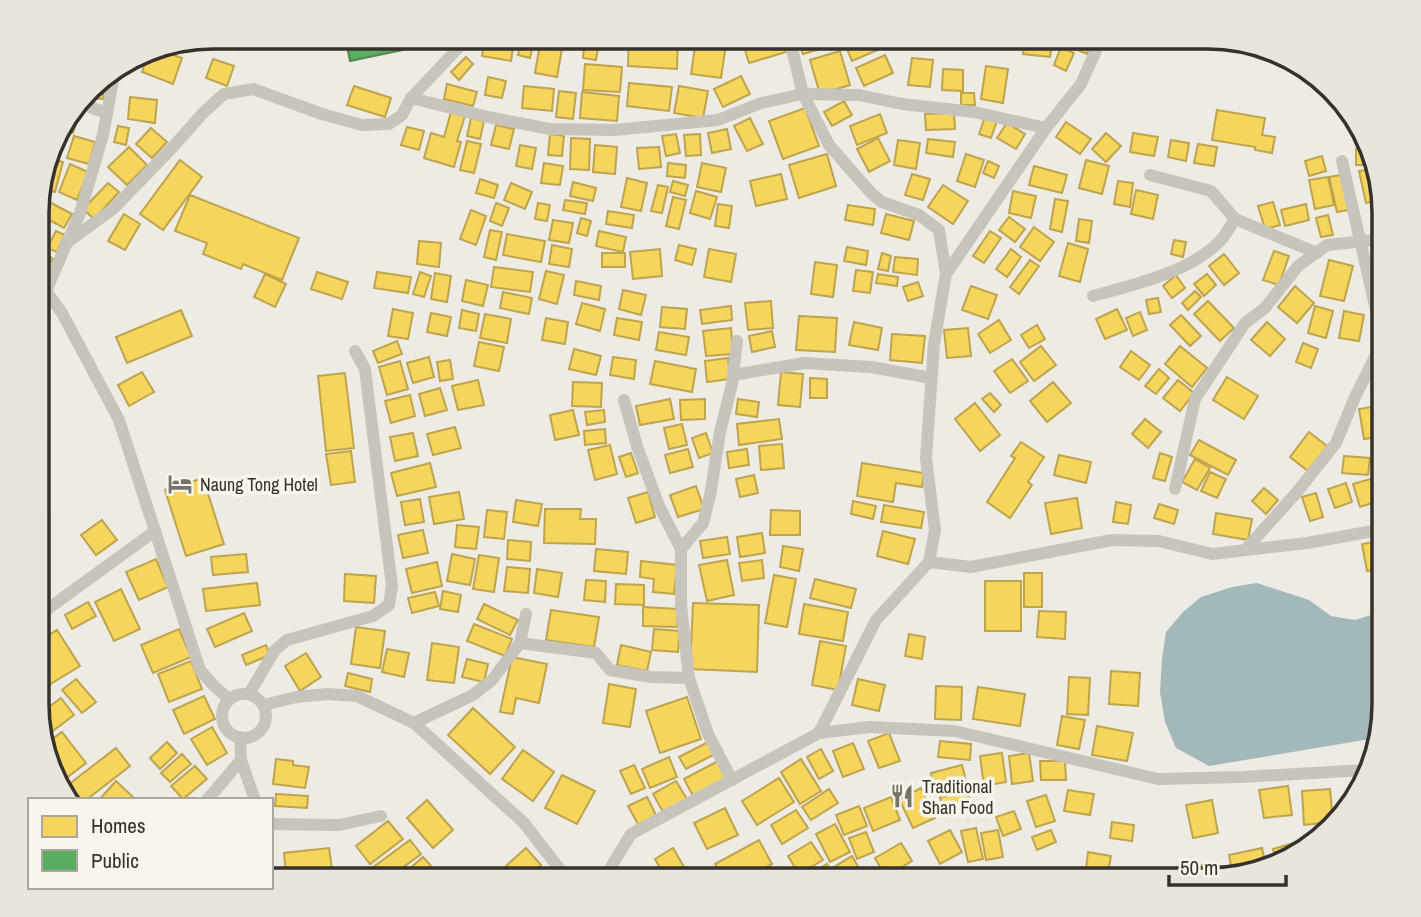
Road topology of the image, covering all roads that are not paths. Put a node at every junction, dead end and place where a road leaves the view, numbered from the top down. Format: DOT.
graph roads {
  1 [pos="458,49"];
  2 [pos="792,49"];
  3 [pos="1097,49"];
  4 [pos="112,84"];
  5 [pos="803,94"];
  6 [pos="411,98"];
  7 [pos="89,107"];
  8 [pos="106,113"];
  9 [pos="1046,128"];
  10 [pos="1342,161"];
  11 [pos="1150,175"];
  12 [pos="1235,219"];
  13 [pos="1372,241"];
  14 [pos="1361,242"];
  15 [pos="65,244"];
  16 [pos="1317,253"];
  17 [pos="946,274"];
  18 [pos="49,275"];
  19 [pos="1372,289"];
  20 [pos="1093,296"];
  21 [pos="49,297"];
  22 [pos="737,341"];
  23 [pos="355,351"];
  24 [pos="1372,364"];
  25 [pos="733,375"];
  26 [pos="931,378"];
  27 [pos="624,400"];
  28 [pos="1175,489"];
  29 [pos="155,531"];
  30 [pos="1372,531"];
  31 [pos="681,549"];
  32 [pos="1245,550"];
  33 [pos="929,562"];
  34 [pos="49,608"];
  35 [pos="526,614"];
  36 [pos="520,643"];
  37 [pos="689,678"];
  38 [pos="248,694"];
  39 [pos="229,699"];
  40 [pos="264,705"];
  41 [pos="414,723"];
  42 [pos="819,733"];
  43 [pos="240,737"];
  44 [pos="241,760"];
  45 [pos="1358,770"];
  46 [pos="732,780"];
  47 [pos="209,798"];
  48 [pos="254,798"];
  49 [pos="381,816"];
  50 [pos="273,824"];
  51 [pos="559,868"];
  52 [pos="610,868"];
  1 -- 6 [label="street"];
  2 -- 5 [label="street"];
  3 -- 9 [label="street"];
  4 -- 8 [label="street"];
  5 -- 6 [label="street"];
  5 -- 9 [label="street"];
  5 -- 17 [label="street"];
  6 -- 15 [label="street"];
  7 -- 8 [label="street"];
  8 -- 15 [label="street"];
  9 -- 17 [label="street"];
  10 -- 14 [label="street"];
  11 -- 12 [label="street"];
  12 -- 16 [label="street"];
  12 -- 20 [label="street"];
  13 -- 14 [label="street"];
  14 -- 16 [label="street"];
  14 -- 19 [label="street"];
  15 -- 18 [label="street"];
  16 -- 28 [label="street"];
  17 -- 26 [label="street"];
  21 -- 29 [label="street"];
  22 -- 25 [label="street"];
  23 -- 38 [label="street"];
  24 -- 32 [label="street"];
  25 -- 26 [label="street"];
  25 -- 31 [label="street"];
  26 -- 33 [label="street"];
  27 -- 31 [label="street"];
  29 -- 34 [label="street"];
  29 -- 39 [label="street"];
  30 -- 32 [label="street"];
  31 -- 37 [label="street"];
  32 -- 33 [label="street"];
  33 -- 42 [label="street"];
  35 -- 36 [label="street"];
  36 -- 37 [label="street"];
  36 -- 41 [label="street"];
  37 -- 46 [label="street"];
  38 -- 39 [label="street"];
  38 -- 40 [label="street"];
  39 -- 43 [label="street"];
  40 -- 41 [label="street"];
  40 -- 43 [label="street"];
  41 -- 51 [label="street"];
  42 -- 45 [label="street"];
  42 -- 46 [label="street"];
  43 -- 44 [label="street"];
  44 -- 47 [label="street"];
  44 -- 48 [label="street"];
  46 -- 52 [label="street"];
  49 -- 50 [label="street"];
}
